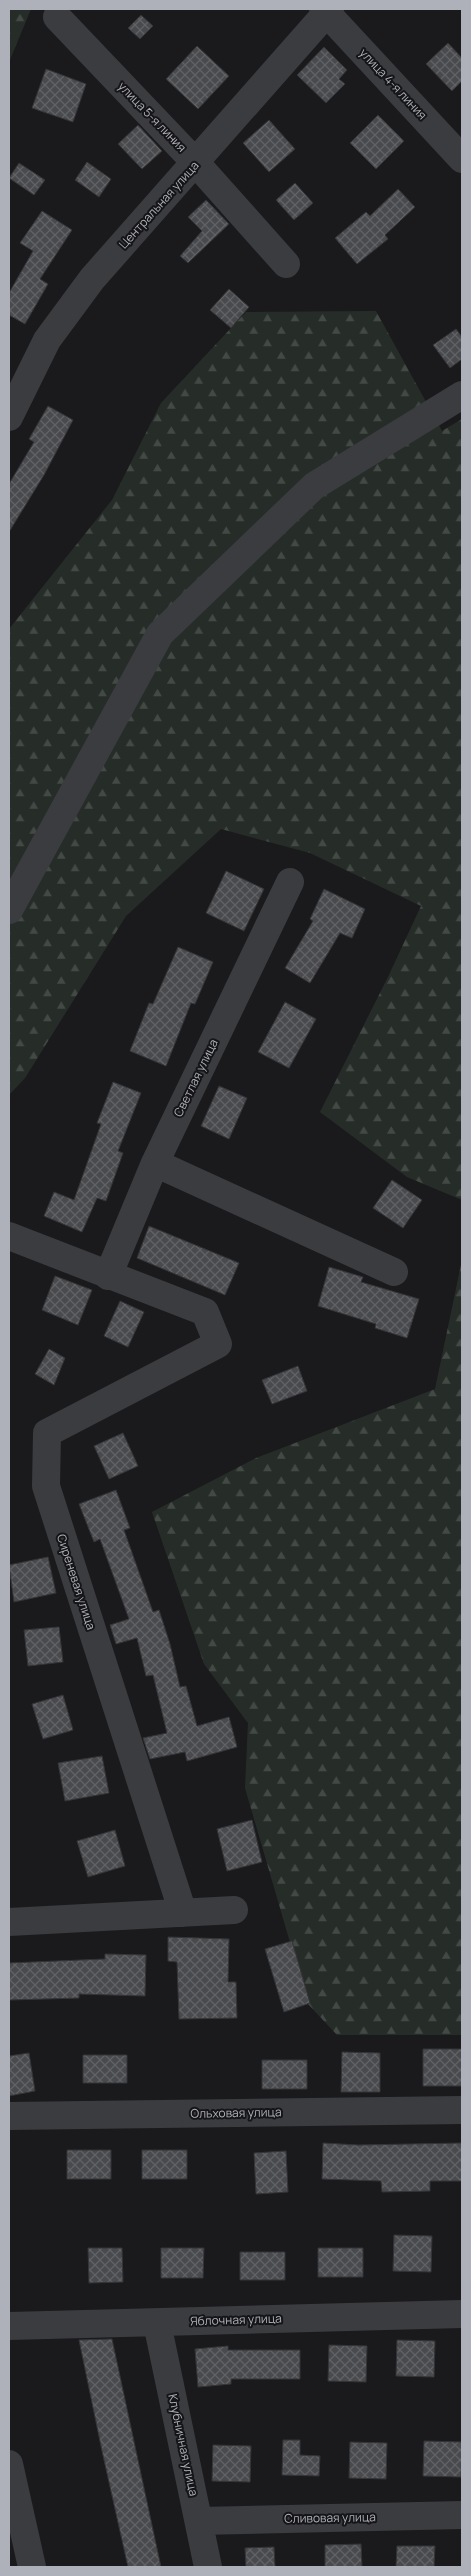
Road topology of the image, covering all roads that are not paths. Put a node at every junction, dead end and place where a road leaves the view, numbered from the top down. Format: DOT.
graph roads {
  1 [pos="327,10"];
  2 [pos="57,17"];
  3 [pos="462,159"];
  4 [pos="196,164"];
  5 [pos="286,264"];
  6 [pos="462,395"];
  7 [pos="9,417"];
  8 [pos="290,882"];
  9 [pos="9,910"];
  10 [pos="155,1163"];
  11 [pos="9,1236"];
  12 [pos="394,1272"];
  13 [pos="108,1276"];
  14 [pos="234,1910"];
  15 [pos="183,1913"];
  16 [pos="9,1922"];
  17 [pos="462,2110"];
  18 [pos="9,2116"];
  19 [pos="462,2314"];
  20 [pos="157,2323"];
  21 [pos="9,2326"];
  22 [pos="9,2464"];
  23 [pos="462,2514"];
  24 [pos="199,2520"];
  25 [pos="32,2567"];
  26 [pos="208,2567"];
  1 -- 3 [label="street, улица 4-я линия"];
  1 -- 4 [label="street, Центральная улица"];
  2 -- 4 [label="street, улица 5-я линия"];
  4 -- 5 [label="street, улица 5-я линия"];
  4 -- 7 [label="street, Центральная улица"];
  6 -- 9 [label="street"];
  8 -- 10 [label="street, Светлая улица"];
  10 -- 12 [label="street"];
  10 -- 13 [label="street, Светлая улица"];
  11 -- 13 [label="street"];
  13 -- 15 [label="street, Сиреневая улица"];
  14 -- 15 [label="street"];
  15 -- 16 [label="street"];
  17 -- 18 [label="street, Ольховая улица"];
  19 -- 20 [label="street, Яблочная улица"];
  20 -- 21 [label="street, Яблочная улица"];
  20 -- 24 [label="street, Клубничная улица"];
  22 -- 25 [label="street"];
  23 -- 24 [label="street, Сливовая улица"];
  24 -- 26 [label="street, Клубничная улица"];
}
